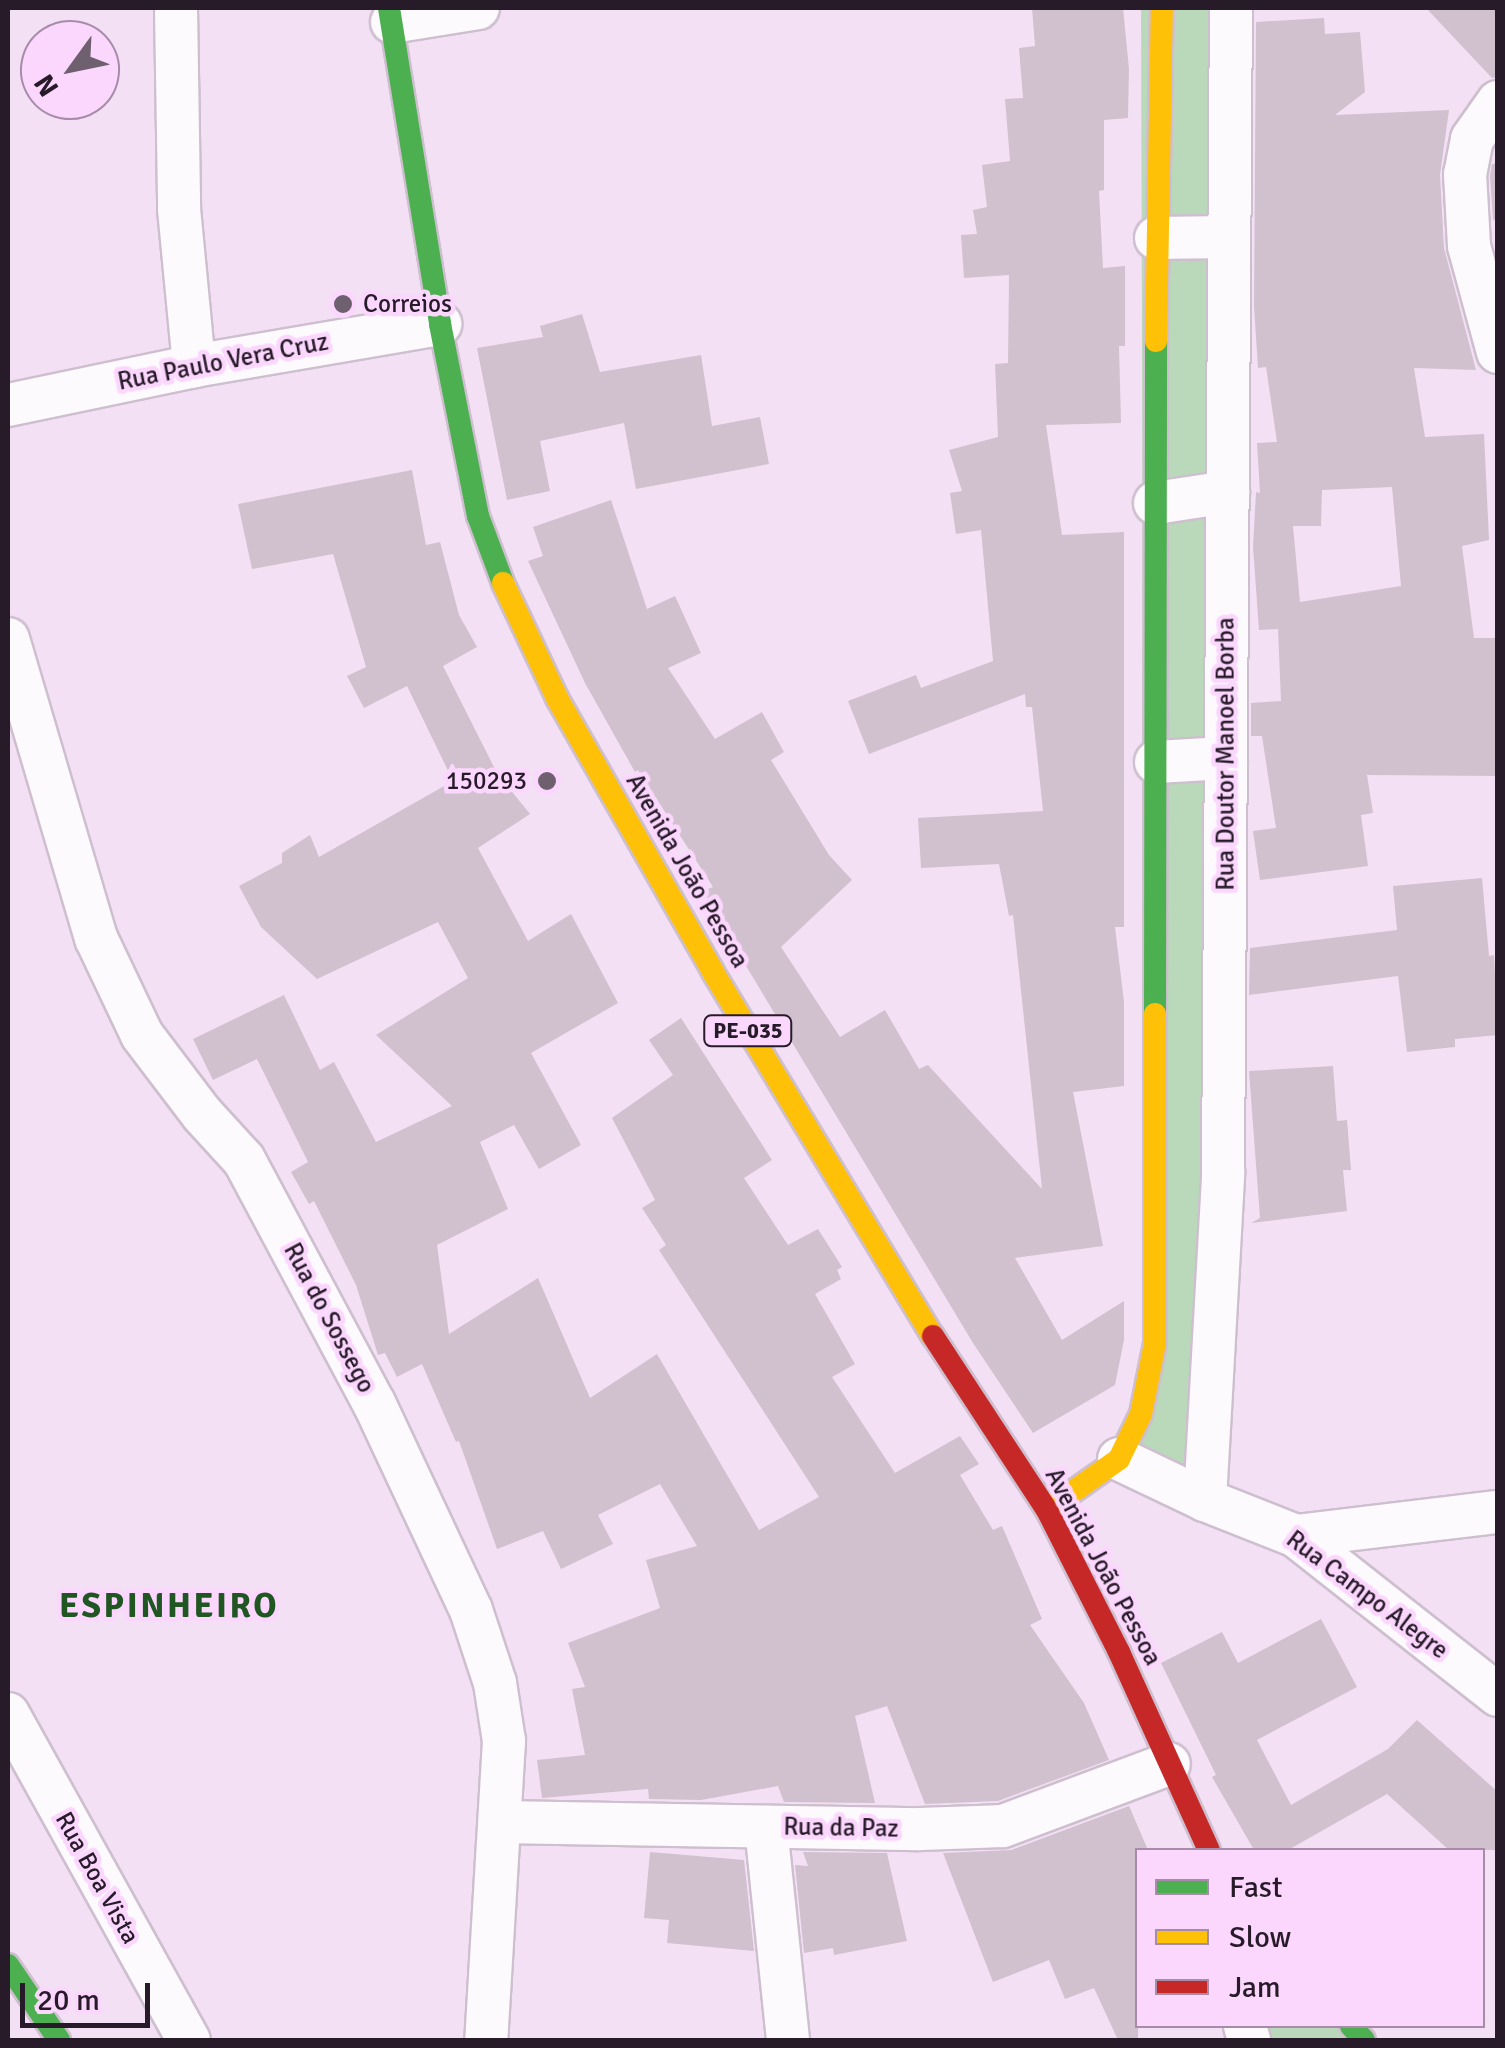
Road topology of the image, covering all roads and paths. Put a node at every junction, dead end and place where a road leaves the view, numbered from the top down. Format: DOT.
graph roads {
  1 [pos="176,8"];
  2 [pos="478,8"];
  3 [pos="1162,8"];
  4 [pos="1231,8"];
  5 [pos="391,15"];
  6 [pos="1498,102"];
  7 [pos="1227,237"];
  8 [pos="1156,238"];
  9 [pos="440,324"];
  10 [pos="1498,352"];
  11 [pos="194,366"];
  12 [pos="8,406"];
  13 [pos="1228,492"];
  14 [pos="1155,504"];
  15 [pos="8,639"];
  16 [pos="1226,758"];
  17 [pos="1156,762"];
  18 [pos="1120,1459"];
  19 [pos="1205,1500"];
  20 [pos="1047,1510"];
  21 [pos="1498,1512"];
  22 [pos="1296,1536"];
  23 [pos="1498,1695"];
  24 [pos="8,1714"];
  25 [pos="1169,1764"];
  26 [pos="501,1822"];
  27 [pos="766,1827"];
  28 [pos="1208,1848"];
  29 [pos="8,1964"];
  30 [pos="58,2040"];
  31 [pos="189,2040"];
  32 [pos="486,2040"];
  33 [pos="788,2040"];
  1 -- 11 [label="street"];
  2 -- 5 [label="street"];
  3 -- 8 [label="main road"];
  4 -- 7 [label="street, Rua Doutor Manoel Borba"];
  5 -- 9 [label="main road, Avenida João Pessoa / PE-035"];
  6 -- 10 [label="street"];
  7 -- 8 [label="street"];
  7 -- 13 [label="street, Rua Doutor Manoel Borba"];
  8 -- 14 [label="main road"];
  9 -- 11 [label="street, Rua Paulo Vera Cruz"];
  9 -- 20 [label="main road, Avenida João Pessoa / PE-035"];
  11 -- 12 [label="street, Rua Paulo Vera Cruz"];
  13 -- 14 [label="street"];
  13 -- 16 [label="street, Rua Doutor Manoel Borba"];
  14 -- 17 [label="main road"];
  15 -- 26 [label="street, Rua do Sossego"];
  16 -- 17 [label="street"];
  16 -- 19 [label="street, Rua Doutor Manoel Borba"];
  17 -- 18 [label="main road"];
  18 -- 19 [label="street, Rua Campo Alegre"];
  18 -- 20 [label="main road"];
  19 -- 22 [label="street, Rua Campo Alegre"];
  20 -- 25 [label="main road, Avenida João Pessoa / PE-035"];
  21 -- 22 [label="street"];
  22 -- 23 [label="street, Rua Campo Alegre"];
  24 -- 31 [label="street, Rua Boa Vista"];
  25 -- 27 [label="street, Rua da Paz"];
  25 -- 28 [label="main road, Avenida João Pessoa / PE-035"];
  26 -- 27 [label="street, Rua da Paz"];
  26 -- 32 [label="street, Rua do Sossego"];
  27 -- 33 [label="street"];
  29 -- 30 [label="main road"];
}
